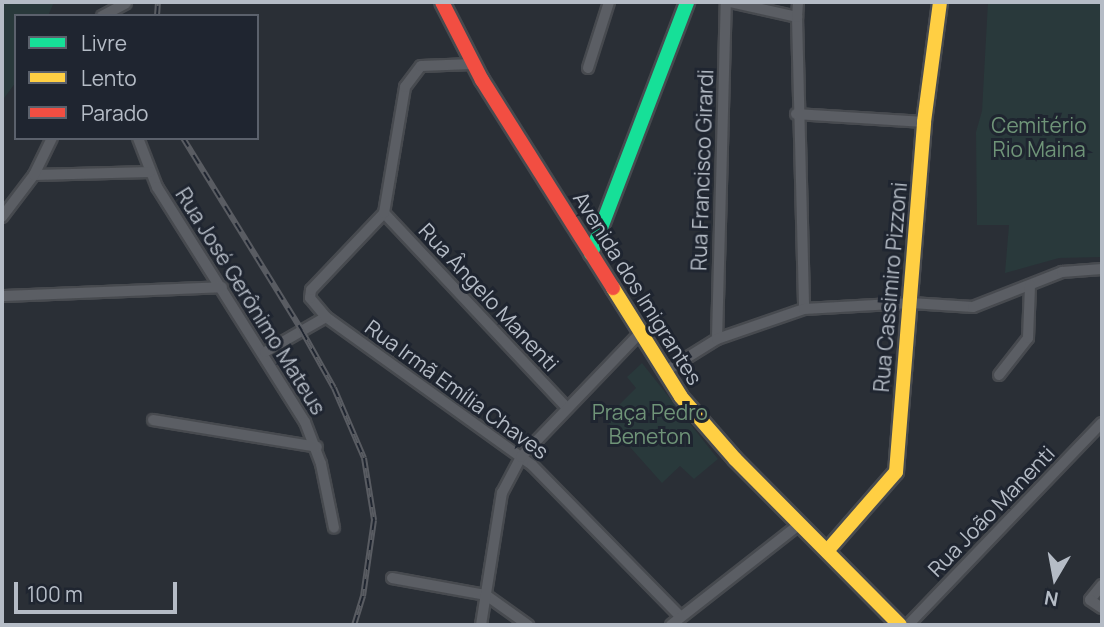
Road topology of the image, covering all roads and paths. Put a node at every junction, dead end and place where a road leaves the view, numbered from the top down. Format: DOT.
graph roads {
  1 [pos="126,2"];
  2 [pos="442,2"];
  3 [pos="609,2"];
  4 [pos="687,2"];
  5 [pos="728,2"];
  6 [pos="798,2"];
  7 [pos="940,2"];
  8 [pos="105,14"];
  9 [pos="797,17"];
  10 [pos="472,64"];
  11 [pos="588,68"];
  12 [pos="796,114"];
  13 [pos="924,122"];
  14 [pos="51,140"];
  15 [pos="139,140"];
  16 [pos="150,172"];
  17 [pos="34,174"];
  18 [pos="384,212"];
  19 [pos="2,217"];
  20 [pos="591,254"];
  21 [pos="1102,268"];
  22 [pos="1030,285"];
  23 [pos="222,288"];
  24 [pos="2,296"];
  25 [pos="911,303"];
  26 [pos="804,309"];
  27 [pos="327,317"];
  28 [pos="640,333"];
  29 [pos="717,339"];
  30 [pos="265,352"];
  31 [pos="664,372"];
  32 [pos="999,376"];
  33 [pos="567,408"];
  34 [pos="153,420"];
  35 [pos="1102,423"];
  36 [pos="317,447"];
  37 [pos="521,457"];
  38 [pos="800,524"];
  39 [pos="334,528"];
  40 [pos="827,551"];
  41 [pos="393,578"];
  42 [pos="1102,585"];
  43 [pos="486,595"];
  44 [pos="1102,608"];
  45 [pos="680,616"];
  46 [pos="481,625"];
  47 [pos="528,625"];
  48 [pos="671,625"];
  49 [pos="900,625"];
  50 [pos="908,625"];
  1 -- 8 [label="street"];
  2 -- 10 [label="street, Avenida dos Imigrantes"];
  3 -- 11 [label="street"];
  4 -- 20 [label="street"];
  5 -- 9 [label="street"];
  5 -- 29 [label="street, Rua Francisco Girardi"];
  6 -- 9 [label="street"];
  7 -- 13 [label="street, Rua Cassimiro Pizzoni"];
  9 -- 12 [label="street"];
  10 -- 18 [label="street"];
  10 -- 20 [label="street, Avenida dos Imigrantes"];
  12 -- 13 [label="street"];
  12 -- 26 [label="street"];
  13 -- 25 [label="street, Rua Cassimiro Pizzoni"];
  14 -- 17 [label="street"];
  15 -- 16 [label="street, Rua José Gerônimo Mateus"];
  16 -- 17 [label="street"];
  16 -- 23 [label="street, Rua José Gerônimo Mateus"];
  17 -- 19 [label="street"];
  18 -- 27 [label="street"];
  18 -- 33 [label="street, Rua Ângelo Manenti"];
  20 -- 28 [label="street, Avenida dos Imigrantes"];
  21 -- 22 [label="street"];
  22 -- 25 [label="street"];
  22 -- 32 [label="street"];
  23 -- 24 [label="street"];
  23 -- 30 [label="street, Rua José Gerônimo Mateus"];
  25 -- 26 [label="street"];
  25 -- 40 [label="street, Rua Cassimiro Pizzoni"];
  26 -- 29 [label="street"];
  27 -- 30 [label="street"];
  27 -- 37 [label="street, Rua Irmã Emília Chaves"];
  28 -- 31 [label="street, Avenida dos Imigrantes"];
  28 -- 33 [label="street"];
  29 -- 31 [label="street"];
  30 -- 36 [label="street, Rua José Gerônimo Mateus"];
  31 -- 38 [label="street, Avenida dos Imigrantes"];
  33 -- 37 [label="street"];
  34 -- 36 [label="street"];
  35 -- 50 [label="street, Rua João Manenti"];
  36 -- 39 [label="street, Rua José Gerônimo Mateus"];
  37 -- 43 [label="street"];
  37 -- 45 [label="street, Rua Irmã Emília Chaves"];
  38 -- 40 [label="street, Avenida dos Imigrantes"];
  38 -- 45 [label="street"];
  40 -- 49 [label="street, Avenida dos Imigrantes"];
  41 -- 43 [label="street"];
  42 -- 44 [label="street"];
  43 -- 46 [label="street"];
  43 -- 47 [label="street"];
  45 -- 48 [label="street"];
}
